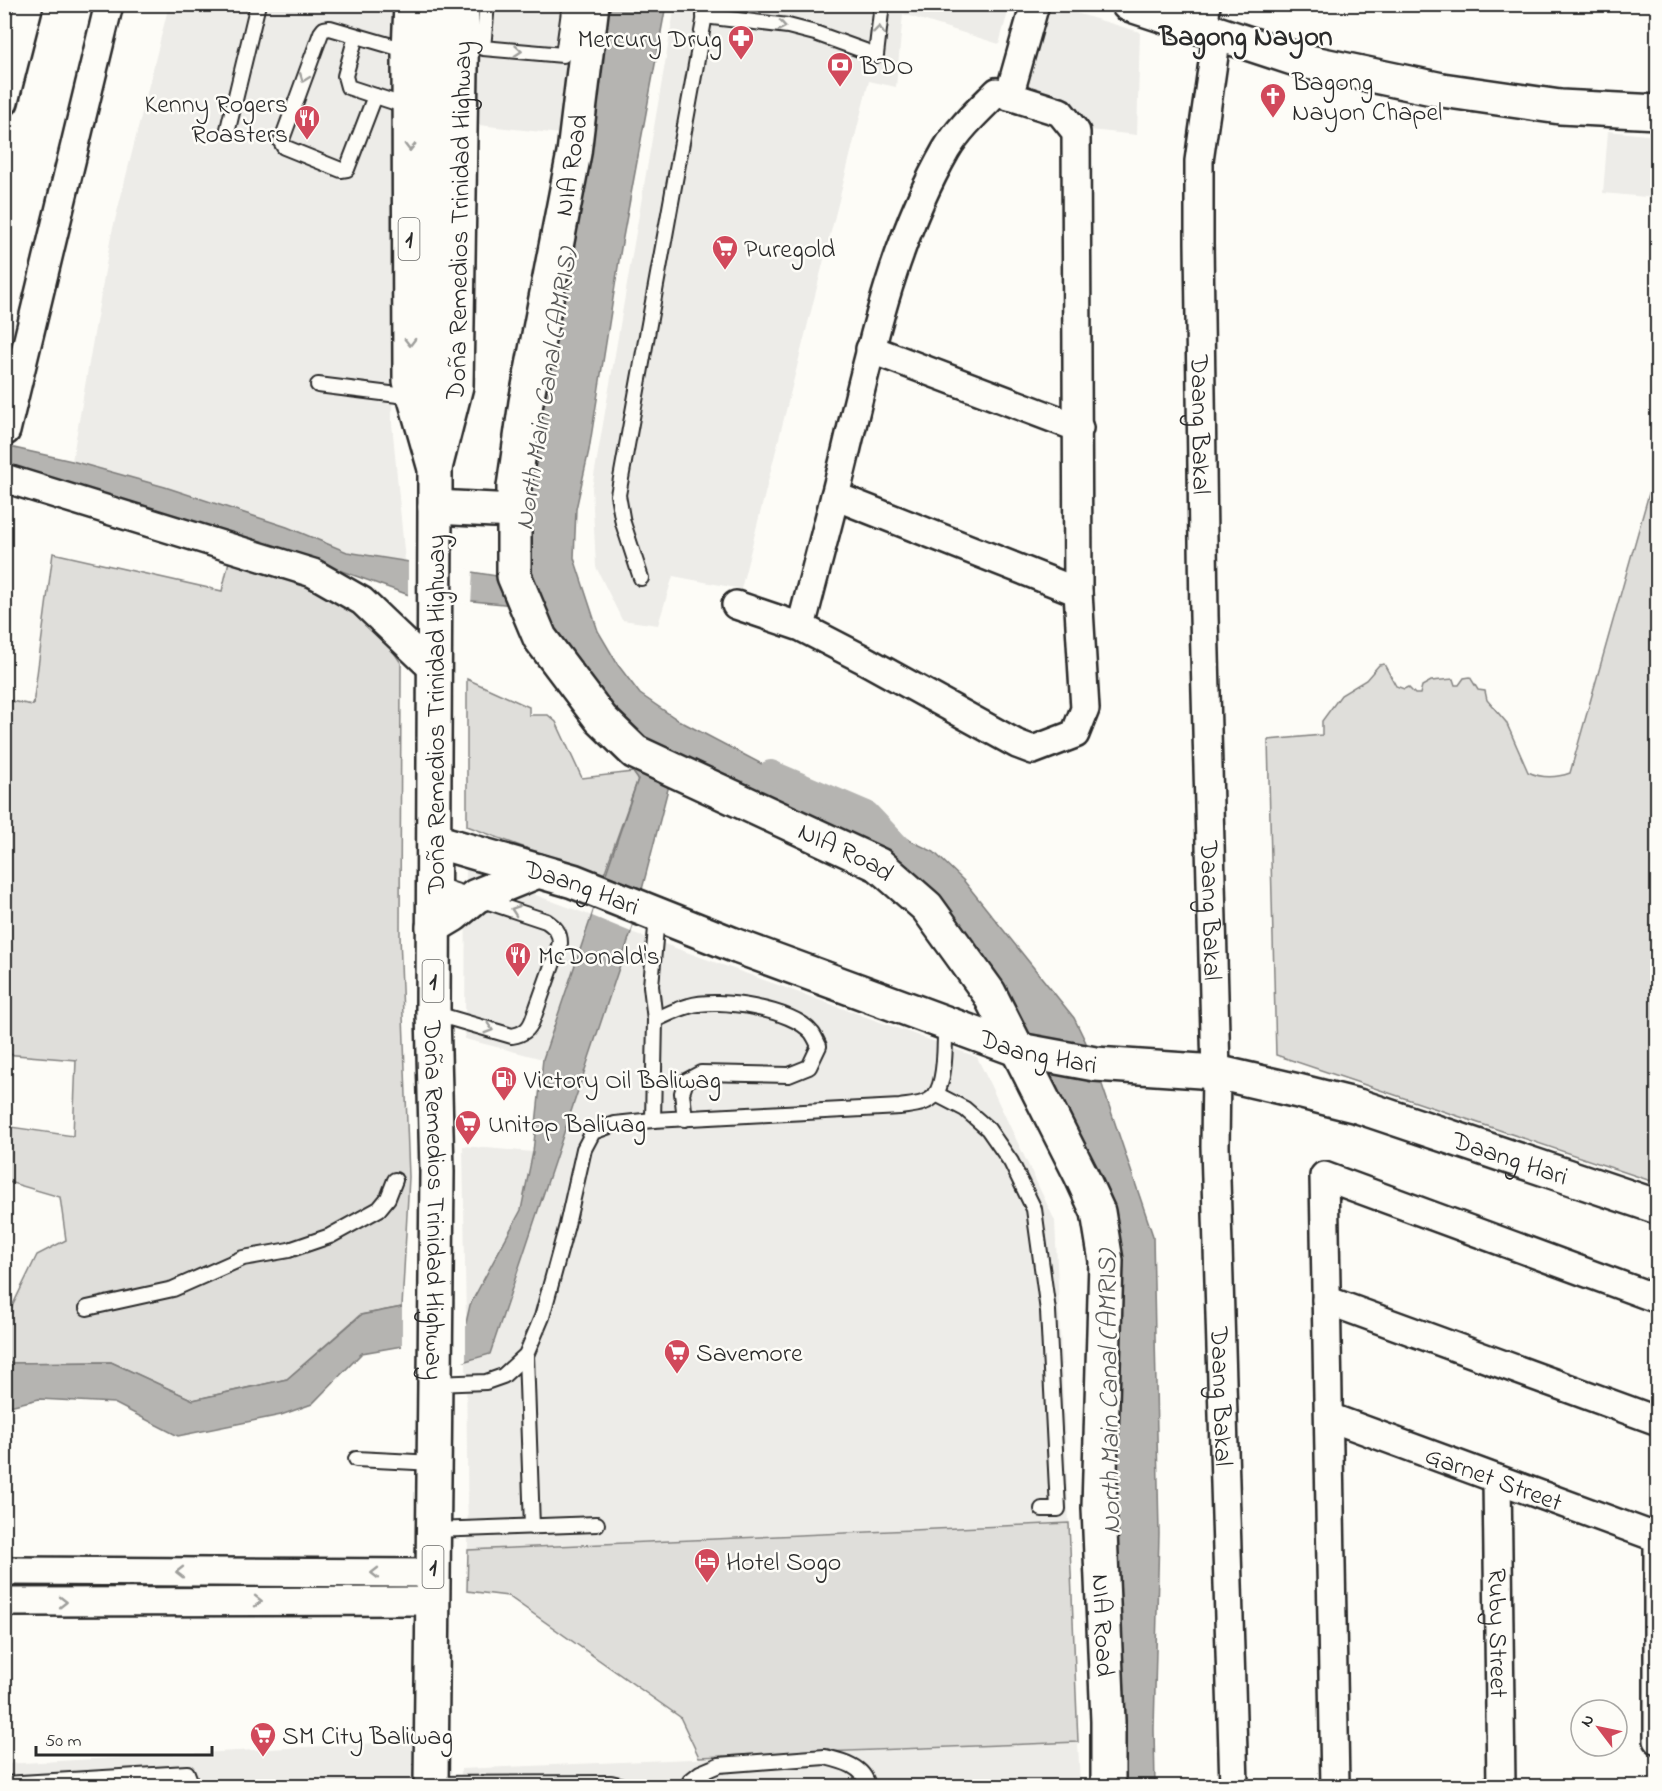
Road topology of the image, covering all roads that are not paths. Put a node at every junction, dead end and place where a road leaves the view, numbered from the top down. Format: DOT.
graph roads {
  1 [pos="28,4"];
  2 [pos="109,4"];
  3 [pos="258,4"];
  4 [pos="462,4"];
  5 [pos="487,4"];
  6 [pos="570,4"];
  7 [pos="592,4"];
  8 [pos="882,4"];
  9 [pos="1035,4"];
  10 [pos="1128,4"];
  11 [pos="416,5"];
  12 [pos="705,10"];
  13 [pos="1209,23"];
  14 [pos="356,36"];
  15 [pos="472,48"];
  16 [pos="409,51"];
  17 [pos="375,96"];
  18 [pos="1009,96"];
  19 [pos="4,102"];
  20 [pos="410,107"];
  21 [pos="1658,112"];
  22 [pos="228,129"];
  23 [pos="870,349"];
  24 [pos="318,385"];
  25 [pos="424,394"];
  26 [pos="1079,428"];
  27 [pos="4,431"];
  28 [pos="435,469"];
  29 [pos="4,478"];
  30 [pos="835,496"];
  31 [pos="435,507"];
  32 [pos="514,511"];
  33 [pos="641,578"];
  34 [pos="1078,592"];
  35 [pos="736,605"];
  36 [pos="801,627"];
  37 [pos="433,669"];
  38 [pos="435,841"];
  39 [pos="538,871"];
  40 [pos="434,884"];
  41 [pos="476,896"];
  42 [pos="646,910"];
  43 [pos="434,927"];
  44 [pos="433,1013"];
  45 [pos="654,1020"];
  46 [pos="945,1023"];
  47 [pos="1018,1050"];
  48 [pos="1216,1072"];
  49 [pos="936,1094"];
  50 [pos="685,1119"];
  51 [pos="653,1120"];
  52 [pos="395,1180"];
  53 [pos="1658,1207"];
  54 [pos="1658,1299"];
  55 [pos="1326,1300"];
  56 [pos="87,1308"];
  57 [pos="526,1355"];
  58 [pos="435,1384"];
  59 [pos="1329,1417"];
  60 [pos="1658,1421"];
  61 [pos="356,1460"];
  62 [pos="435,1463"];
  63 [pos="1497,1479"];
  64 [pos="1042,1509"];
  65 [pos="597,1524"];
  66 [pos="532,1527"];
  67 [pos="434,1530"];
  68 [pos="1658,1538"];
  69 [pos="4,1571"];
  70 [pos="433,1587"];
  71 [pos="4,1602"];
  72 [pos="1658,1740"];
  73 [pos="4,1784"];
  74 [pos="432,1785"];
  75 [pos="192,1786"];
  76 [pos="624,1786"];
  77 [pos="688,1786"];
  78 [pos="868,1786"];
  79 [pos="1108,1786"];
  80 [pos="1234,1786"];
  81 [pos="1335,1786"];
  82 [pos="1501,1786"];
  1 -- 19 [label="street"];
  2 -- 27 [label="street"];
  3 -- 22 [label="lane"];
  4 -- 15 [label="main road, Doña Remedios Trinidad Highway / 1"];
  5 -- 15 [label="lane"];
  15 -- 6 [label="lane, one-way"];
  7 -- 32 [label="main road, NIA Road"];
  12 -- 8 [label="lane, one-way"];
  9 -- 18 [label="street"];
  10 -- 13 [label="main road"];
  11 -- 16 [label="main road, Doña Remedios Trinidad Highway / 1"];
  11 -- 25 [label="main road, 1"];
  12 -- 33 [label="lane"];
  13 -- 21 [label="main road"];
  13 -- 48 [label="street, Daang Bakal"];
  14 -- 16 [label="lane"];
  14 -- 17 [label="lane"];
  14 -- 17 [label="lane, one-way"];
  15 -- 28 [label="main road, Doña Remedios Trinidad Highway / 1"];
  16 -- 20 [label="main road, Doña Remedios Trinidad Highway / 1"];
  17 -- 20 [label="lane"];
  18 -- 23 [label="street"];
  18 -- 26 [label="street"];
  20 -- 25 [label="main road, Doña Remedios Trinidad Highway / 1, one-way"];
  23 -- 26 [label="street"];
  23 -- 30 [label="street"];
  24 -- 25 [label="lane"];
  25 -- 28 [label="main road, 1"];
  26 -- 34 [label="street"];
  28 -- 31 [label="main road, Doña Remedios Trinidad Highway / 1"];
  29 -- 37 [label="street"];
  30 -- 34 [label="street"];
  30 -- 36 [label="street"];
  31 -- 32 [label="main road"];
  31 -- 37 [label="main road, Doña Remedios Trinidad Highway / 1"];
  32 -- 47 [label="main road, NIA Road"];
  34 -- 36 [label="street"];
  35 -- 36 [label="street"];
  37 -- 38 [label="main road, Doña Remedios Trinidad Highway / 1"];
  38 -- 39 [label="main road, Daang Hari"];
  38 -- 40 [label="main road, Doña Remedios Trinidad Highway / 1"];
  39 -- 41 [label="main road"];
  39 -- 42 [label="main road, Daang Hari"];
  40 -- 41 [label="lane"];
  40 -- 43 [label="main road, Doña Remedios Trinidad Highway / 1"];
  41 -- 43 [label="main road"];
  44 -- 41 [label="lane, one-way"];
  42 -- 45 [label="lane"];
  42 -- 46 [label="main road, Daang Hari"];
  43 -- 44 [label="main road, Doña Remedios Trinidad Highway / 1"];
  44 -- 58 [label="main road, Doña Remedios Trinidad Highway / 1"];
  45 -- 50 [label="lane"];
  45 -- 51 [label="lane"];
  46 -- 47 [label="main road, Daang Hari"];
  46 -- 49 [label="lane"];
  47 -- 48 [label="main road, Daang Hari"];
  47 -- 79 [label="main road, NIA Road"];
  48 -- 53 [label="main road, Daang Hari"];
  48 -- 80 [label="street, Daang Bakal"];
  49 -- 50 [label="lane"];
  49 -- 64 [label="lane"];
  50 -- 51 [label="lane"];
  51 -- 57 [label="lane"];
  52 -- 56 [label="lane"];
  54 -- 55 [label="street"];
  55 -- 59 [label="street"];
  55 -- 60 [label="street"];
  57 -- 58 [label="lane"];
  57 -- 66 [label="lane"];
  58 -- 62 [label="main road, Doña Remedios Trinidad Highway / 1"];
  59 -- 63 [label="street, Garnet Street"];
  59 -- 81 [label="street"];
  61 -- 62 [label="lane"];
  62 -- 67 [label="main road, Doña Remedios Trinidad Highway / 1"];
  63 -- 68 [label="street, Garnet Street"];
  63 -- 82 [label="street, Ruby Street"];
  65 -- 66 [label="lane"];
  66 -- 67 [label="lane"];
  67 -- 70 [label="main road, Doña Remedios Trinidad Highway / 1"];
  68 -- 72 [label="street"];
  70 -- 69 [label="street, one-way"];
  71 -- 70 [label="street, one-way"];
  70 -- 74 [label="main road, Doña Remedios Trinidad Highway / 1"];
  73 -- 75 [label="lane"];
  74 -- 76 [label="lane"];
  77 -- 78 [label="lane"];
}
